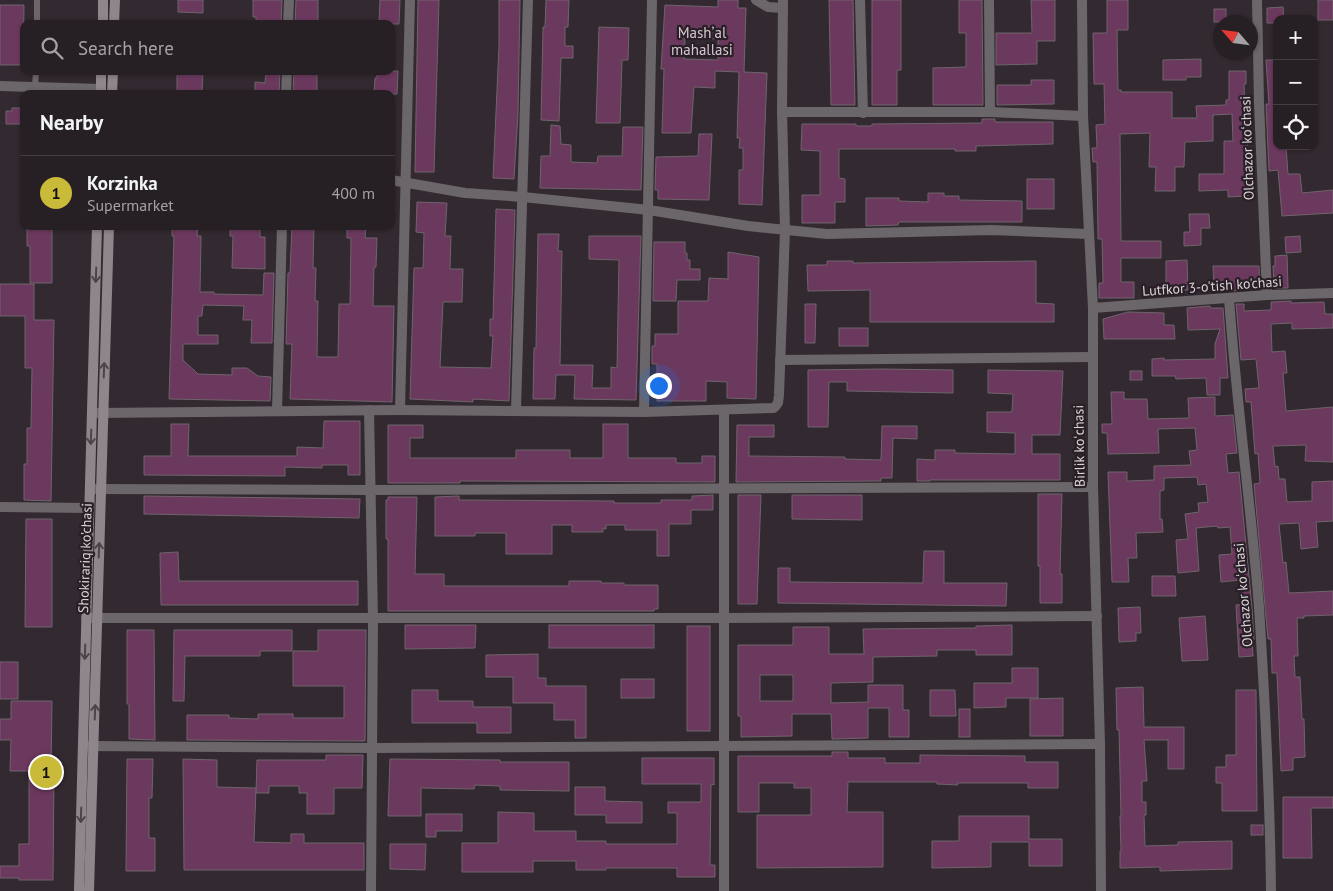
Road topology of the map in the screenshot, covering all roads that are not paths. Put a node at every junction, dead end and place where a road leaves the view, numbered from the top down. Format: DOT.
graph roads {
  1 [pos="37,0"];
  2 [pos="103,0"];
  3 [pos="115,0"];
  4 [pos="289,0"];
  5 [pos="410,0"];
  6 [pos="528,0"];
  7 [pos="652,0"];
  8 [pos="756,0"];
  9 [pos="860,0"];
  10 [pos="989,0"];
  11 [pos="1082,0"];
  12 [pos="1257,0"];
  13 [pos="783,4"];
  14 [pos="37,20"];
  15 [pos="103,20"];
  16 [pos="114,20"];
  17 [pos="288,20"];
  18 [pos="36,75"];
  19 [pos="102,75"];
  20 [pos="113,75"];
  21 [pos="287,75"];
  22 [pos="0,86"];
  23 [pos="35,87"];
  24 [pos="84,90"];
  25 [pos="101,90"];
  26 [pos="112,90"];
  27 [pos="286,90"];
  28 [pos="782,112"];
  29 [pos="990,112"];
  30 [pos="863,113"];
  31 [pos="1083,116"];
  32 [pos="395,181"];
  33 [pos="406,184"];
  34 [pos="523,197"];
  35 [pos="648,210"];
  36 [pos="97,230"];
  37 [pos="109,230"];
  38 [pos="282,230"];
  39 [pos="785,230"];
  40 [pos="1088,234"];
  41 [pos="1333,293"];
  42 [pos="1268,295"];
  43 [pos="1229,298"];
  44 [pos="1093,308"];
  45 [pos="1092,358"];
  46 [pos="780,360"];
  47 [pos="369,410"];
  48 [pos="400,410"];
  49 [pos="516,410"];
  50 [pos="724,410"];
  51 [pos="277,411"];
  52 [pos="644,412"];
  53 [pos="92,413"];
  54 [pos="103,413"];
  55 [pos="1093,487"];
  56 [pos="724,488"];
  57 [pos="90,489"];
  58 [pos="101,490"];
  59 [pos="370,490"];
  60 [pos="0,508"];
  61 [pos="89,508"];
  62 [pos="1097,616"];
  63 [pos="86,618"];
  64 [pos="97,618"];
  65 [pos="724,618"];
  66 [pos="373,619"];
  67 [pos="1100,744"];
  68 [pos="83,746"];
  69 [pos="94,746"];
  70 [pos="724,747"];
  71 [pos="373,748"];
  72 [pos="79,891"];
  73 [pos="90,891"];
  74 [pos="371,891"];
  75 [pos="724,891"];
  76 [pos="1101,891"];
  77 [pos="1271,891"];
  1 -- 14 [label="lane"];
  2 -- 15 [label="main road"];
  3 -- 16 [label="main road"];
  4 -- 17 [label="street"];
  5 -- 33 [label="street"];
  6 -- 34 [label="street"];
  7 -- 35 [label="street"];
  8 -- 13 [label="street"];
  9 -- 30 [label="street"];
  10 -- 29 [label="street"];
  11 -- 31 [label="street, Birlik koʻchasi"];
  12 -- 42 [label="street, Olchazor koʻchasi"];
  13 -- 28 [label="street"];
  18 -- 23 [label="lane"];
  19 -- 25 [label="main road"];
  20 -- 26 [label="main road"];
  21 -- 27 [label="street"];
  22 -- 23 [label="street"];
  23 -- 24 [label="street"];
  28 -- 30 [label="street"];
  28 -- 39 [label="street"];
  29 -- 30 [label="street"];
  29 -- 31 [label="street"];
  31 -- 40 [label="street, Birlik koʻchasi"];
  32 -- 33 [label="street"];
  33 -- 34 [label="street"];
  33 -- 48 [label="street"];
  34 -- 35 [label="street"];
  34 -- 49 [label="street"];
  35 -- 39 [label="street"];
  35 -- 52 [label="street"];
  36 -- 53 [label="main road, Shokirariq ko'chasi, one-way"];
  54 -- 37 [label="main road, Shokirariq ko'chasi, one-way"];
  38 -- 51 [label="street"];
  39 -- 40 [label="street"];
  39 -- 46 [label="street"];
  40 -- 44 [label="street, Birlik koʻchasi"];
  41 -- 42 [label="street, Lutfkor 3-o'tish ko'chasi"];
  42 -- 43 [label="street, Lutfkor 3-o'tish ko'chasi"];
  43 -- 44 [label="street, Lutfkor 3-o'tish ko'chasi"];
  43 -- 77 [label="street, Olchazor koʻchasi"];
  44 -- 45 [label="street, Birlik koʻchasi"];
  45 -- 46 [label="street"];
  45 -- 55 [label="street, Birlik koʻchasi"];
  46 -- 50 [label="street"];
  47 -- 48 [label="street"];
  47 -- 51 [label="street"];
  47 -- 59 [label="street"];
  48 -- 49 [label="street"];
  49 -- 52 [label="street"];
  50 -- 52 [label="street"];
  50 -- 56 [label="street"];
  51 -- 54 [label="street"];
  53 -- 54 [label="street"];
  53 -- 57 [label="main road, Shokirariq ko'chasi, one-way"];
  54 -- 58 [label="main road, Shokirariq ko'chasi"];
  55 -- 56 [label="street"];
  55 -- 62 [label="street, Birlik koʻchasi"];
  56 -- 59 [label="street"];
  56 -- 65 [label="street"];
  57 -- 58 [label="street"];
  57 -- 61 [label="main road, Shokirariq ko'chasi"];
  58 -- 59 [label="street"];
  64 -- 58 [label="main road, Shokirariq ko'chasi, one-way"];
  59 -- 66 [label="street"];
  60 -- 61 [label="street"];
  61 -- 63 [label="main road, Shokirariq ko'chasi"];
  62 -- 65 [label="street"];
  62 -- 67 [label="street, Birlik koʻchasi"];
  63 -- 64 [label="street"];
  63 -- 68 [label="main road, Shokirariq ko'chasi, one-way"];
  64 -- 66 [label="street"];
  69 -- 64 [label="main road, Shokirariq ko'chasi, one-way"];
  65 -- 66 [label="street"];
  65 -- 70 [label="street"];
  66 -- 71 [label="street"];
  67 -- 70 [label="street"];
  67 -- 76 [label="street, Birlik koʻchasi"];
  68 -- 69 [label="street"];
  68 -- 72 [label="main road, Shokirariq ko'chasi, one-way"];
  69 -- 71 [label="street"];
  69 -- 73 [label="main road, Shokirariq ko'chasi"];
  70 -- 71 [label="street"];
  70 -- 75 [label="street"];
  71 -- 74 [label="street"];
}
